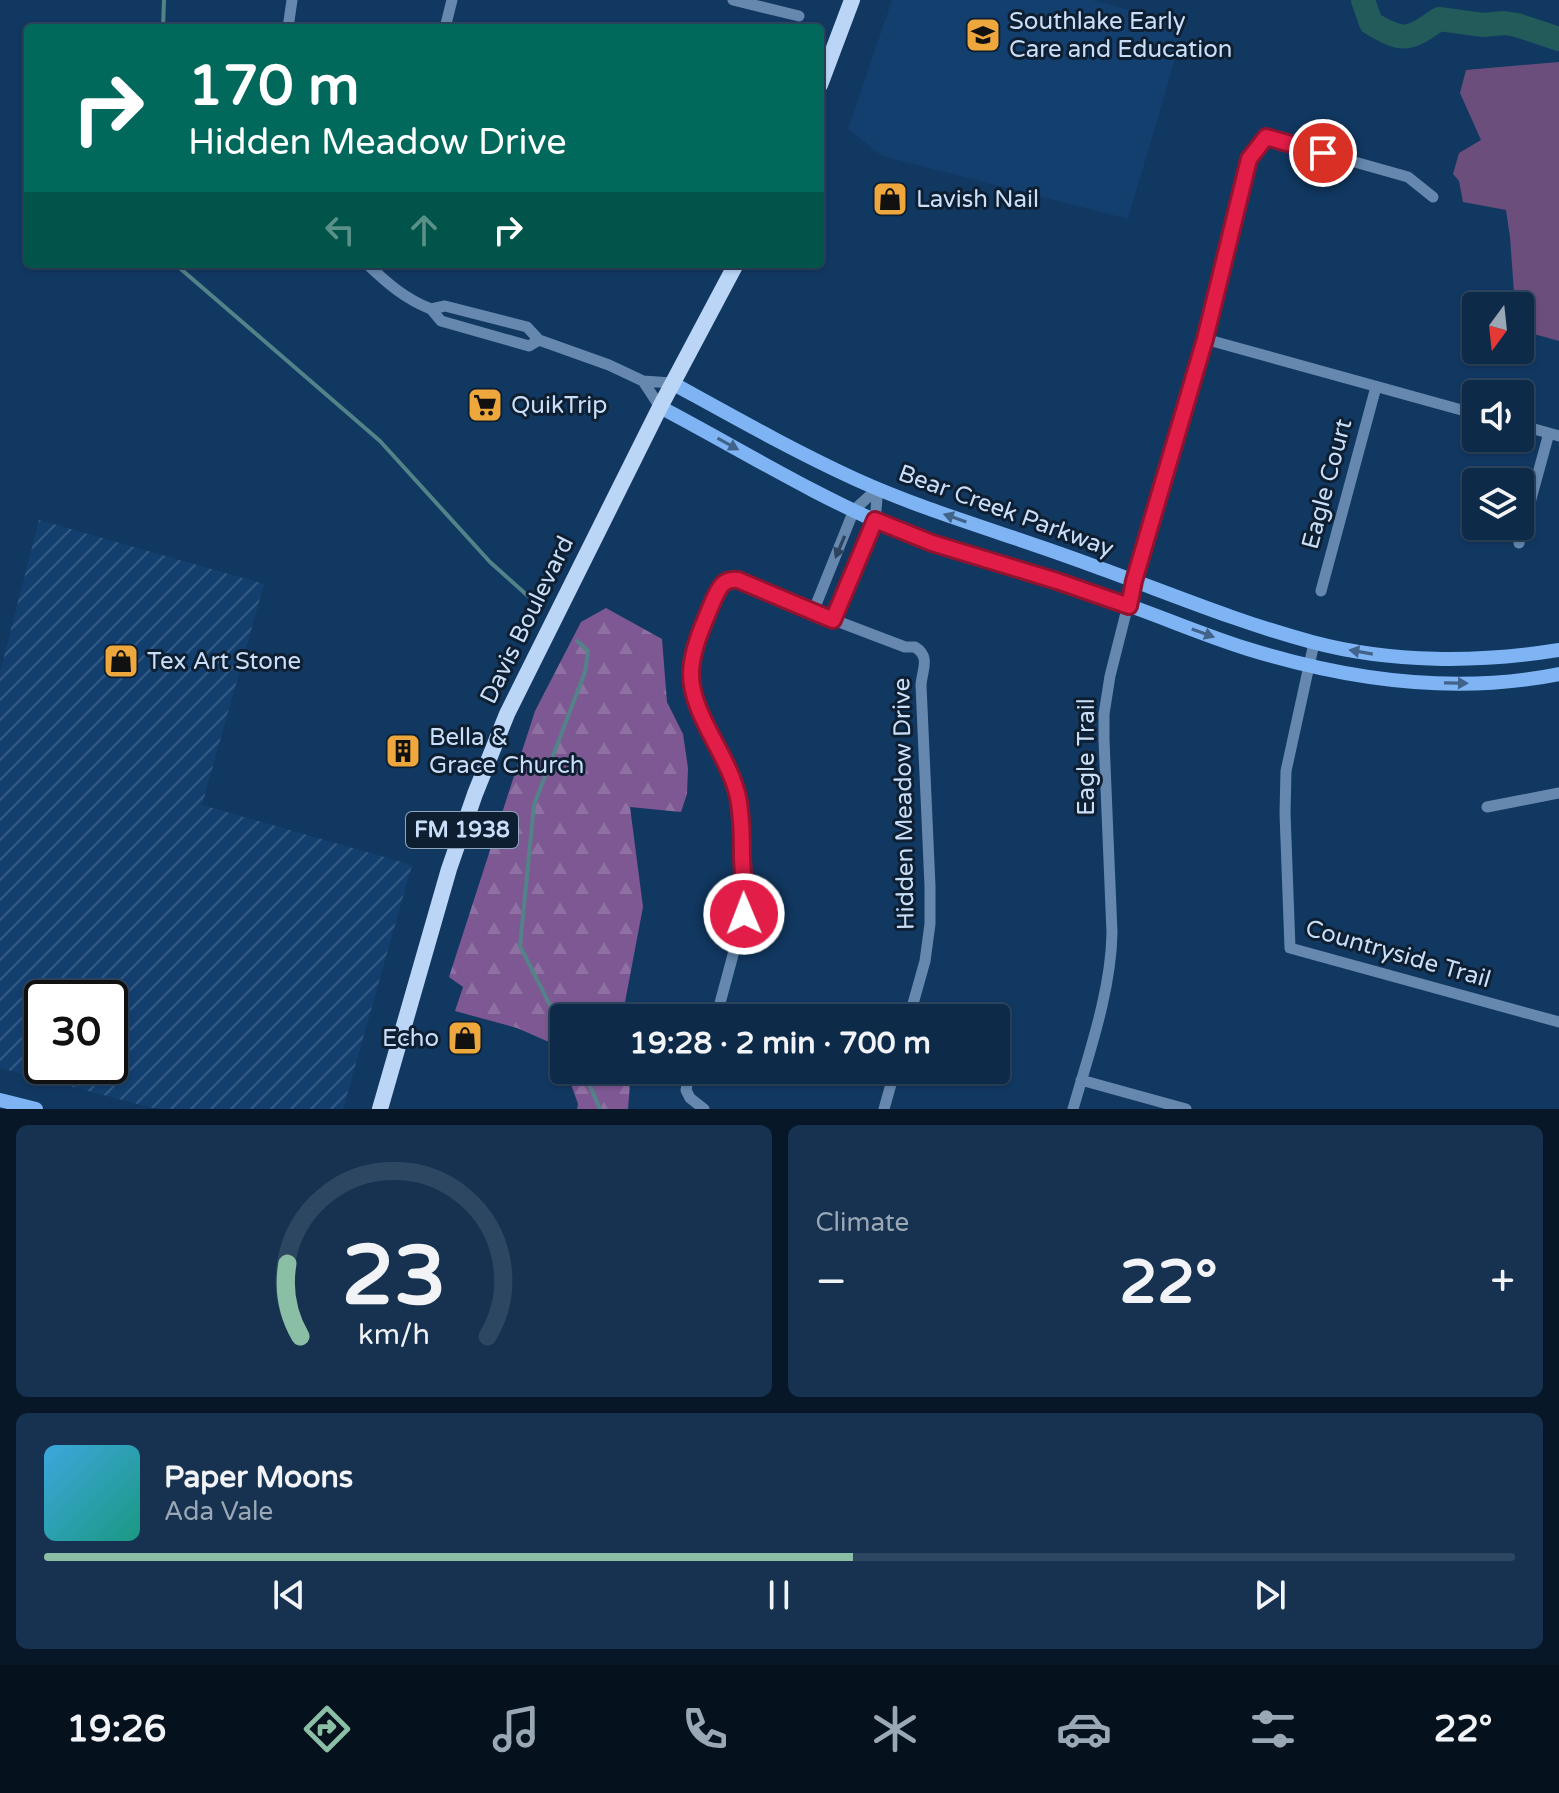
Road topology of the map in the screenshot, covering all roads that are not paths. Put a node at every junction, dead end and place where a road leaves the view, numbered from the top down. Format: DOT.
graph roads {
  1 [pos="292,0"];
  2 [pos="452,0"];
  3 [pos="733,0"];
  4 [pos="852,0"];
  5 [pos="799,16"];
  6 [pos="289,24"];
  7 [pos="446,24"];
  8 [pos="824,74"];
  9 [pos="1433,197"];
  10 [pos="372,268"];
  11 [pos="734,268"];
  12 [pos="431,309"];
  13 [pos="1205,339"];
  14 [pos="539,340"];
  15 [pos="643,381"];
  16 [pos="672,383"];
  17 [pos="1376,387"];
  18 [pos="660,407"];
  19 [pos="1462,410"];
  20 [pos="1534,429"];
  21 [pos="1554,434"];
  22 [pos="878,488"];
  23 [pos="854,510"];
  24 [pos="875,520"];
  25 [pos="1519,543"];
  26 [pos="1134,581"];
  27 [pos="1321,591"];
  28 [pos="1129,606"];
  29 [pos="813,612"];
  30 [pos="833,620"];
  31 [pos="1314,643"];
  32 [pos="1559,650"];
  33 [pos="1308,666"];
  34 [pos="1559,674"];
  35 [pos="1559,793"];
  36 [pos="1487,807"];
  37 [pos="720,1004"];
  38 [pos="913,1004"];
  39 [pos="1559,1022"];
  40 [pos="1081,1080"];
  41 [pos="687,1084"];
  42 [pos="891,1084"];
  43 [pos="0,1100"];
  44 [pos="36,1109"];
  45 [pos="380,1109"];
  46 [pos="704,1109"];
  47 [pos="884,1109"];
  48 [pos="1073,1109"];
  49 [pos="1186,1109"];
  1 -- 6 [label="street"];
  2 -- 7 [label="street"];
  3 -- 5 [label="street"];
  4 -- 8 [label="main road"];
  9 -- 13 [label="street, Eagle Trail"];
  10 -- 12 [label="street, Bear Creek Parkway"];
  11 -- 16 [label="main road, Davis Boulevard / FM 1938"];
  12 -- 14 [label="street, Bear Creek Parkway"];
  12 -- 14 [label="street, Bear Creek Parkway"];
  13 -- 17 [label="street"];
  13 -- 26 [label="street, Eagle Trail"];
  14 -- 15 [label="street, Bear Creek Parkway"];
  15 -- 16 [label="street, Bear Creek Parkway"];
  15 -- 18 [label="street, Bear Creek Parkway"];
  16 -- 18 [label="main road, Davis Boulevard / FM 1938"];
  16 -- 22 [label="main road, Bear Creek Parkway"];
  17 -- 19 [label="street"];
  17 -- 27 [label="street, Eagle Court"];
  18 -- 23 [label="main road, Bear Creek Parkway, one-way"];
  18 -- 45 [label="main road, Davis Boulevard / FM 1938"];
  20 -- 21 [label="street"];
  21 -- 25 [label="street"];
  22 -- 23 [label="street"];
  22 -- 24 [label="street"];
  26 -- 22 [label="main road, Bear Creek Parkway, one-way"];
  23 -- 24 [label="main road, Bear Creek Parkway"];
  23 -- 29 [label="street, one-way"];
  24 -- 28 [label="main road, Bear Creek Parkway"];
  24 -- 30 [label="street"];
  26 -- 28 [label="street, Eagle Trail"];
  26 -- 31 [label="main road, Bear Creek Parkway"];
  28 -- 33 [label="main road, Bear Creek Parkway, one-way"];
  28 -- 40 [label="street, Eagle Trail"];
  29 -- 30 [label="street, Hidden Meadow Drive"];
  29 -- 37 [label="street, Hidden Meadow Drive"];
  30 -- 38 [label="street, Hidden Meadow Drive"];
  32 -- 31 [label="main road, Bear Creek Parkway, one-way"];
  31 -- 33 [label="street, Countryside Trail"];
  33 -- 34 [label="main road, Bear Creek Parkway, one-way"];
  33 -- 39 [label="street, Countryside Trail"];
  35 -- 36 [label="street"];
  40 -- 48 [label="street, Eagle Trail"];
  40 -- 49 [label="street"];
  41 -- 46 [label="street"];
  42 -- 47 [label="street"];
  43 -- 44 [label="main road"];
}
